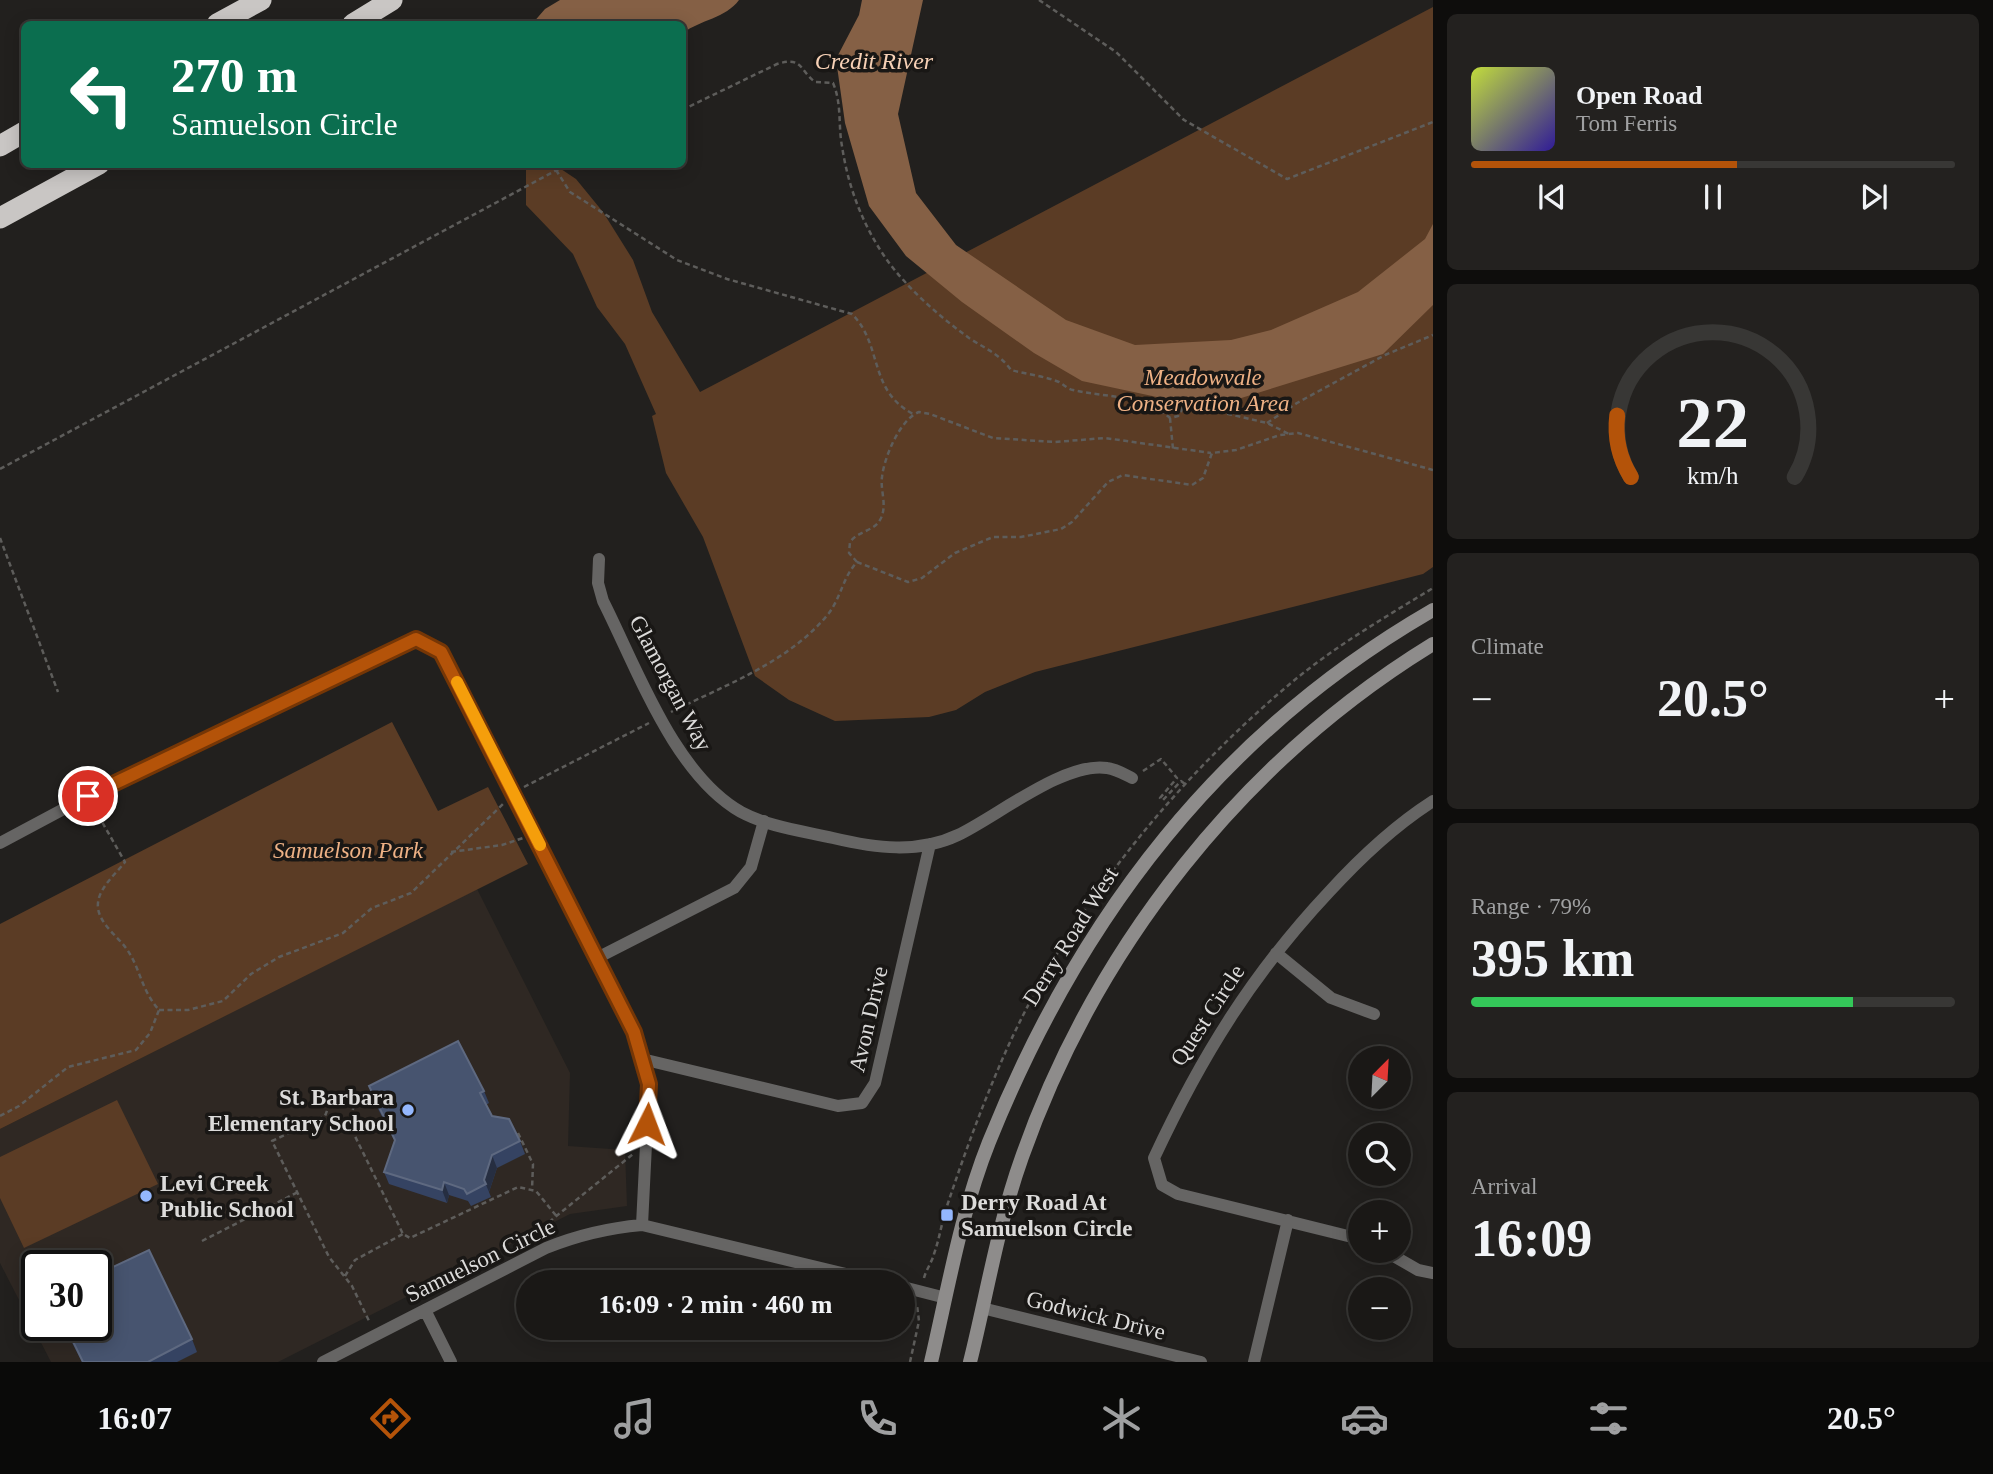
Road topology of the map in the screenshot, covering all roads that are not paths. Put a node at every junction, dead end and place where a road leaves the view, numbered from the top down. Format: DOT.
graph roads {
  1 [pos="261,0"];
  2 [pos="392,0"];
  3 [pos="222,21"];
  4 [pos="358,21"];
  5 [pos="21,134"];
  6 [pos="0,146"];
  7 [pos="92,168"];
  8 [pos="0,218"];
  9 [pos="598,559"];
  10 [pos="1433,610"];
  11 [pos="1433,643"];
  12 [pos="1132,778"];
  13 [pos="1433,801"];
  14 [pos="764,821"];
  15 [pos="0,843"];
  16 [pos="930,844"];
  17 [pos="1276,953"];
  18 [pos="597,958"];
  19 [pos="1374,1014"];
  20 [pos="642,1059"];
  21 [pos="1287,1220"];
  22 [pos="642,1225"];
  23 [pos="1348,1236"];
  24 [pos="1407,1263"];
  25 [pos="829,1270"];
  26 [pos="1433,1273"];
  27 [pos="915,1290"];
  28 [pos="946,1298"];
  29 [pos="982,1308"];
  30 [pos="425,1310"];
  31 [pos="323,1362"];
  32 [pos="451,1362"];
  33 [pos="931,1362"];
  34 [pos="970,1362"];
  35 [pos="1201,1362"];
  36 [pos="1254,1362"];
  1 -- 3 [label="highway"];
  2 -- 4 [label="highway"];
  5 -- 6 [label="highway"];
  7 -- 8 [label="highway"];
  9 -- 14 [label="street, Glamorgan Way"];
  10 -- 28 [label="main road, Derry Road West"];
  11 -- 29 [label="main road"];
  12 -- 16 [label="street, Glamorgan Way"];
  13 -- 17 [label="street, Quest Circle"];
  14 -- 16 [label="street, Glamorgan Way"];
  14 -- 18 [label="street"];
  15 -- 18 [label="street"];
  16 -- 20 [label="street, Avon Drive"];
  17 -- 19 [label="street"];
  17 -- 21 [label="street, Quest Circle"];
  18 -- 20 [label="street"];
  20 -- 22 [label="street"];
  21 -- 23 [label="street, Quest Circle"];
  21 -- 36 [label="street"];
  22 -- 25 [label="street"];
  22 -- 30 [label="street, Samuelson Circle"];
  24 -- 26 [label="street"];
  27 -- 28 [label="street"];
  28 -- 33 [label="main road, Derry Road West"];
  29 -- 34 [label="main road"];
  29 -- 35 [label="street, Godwick Drive"];
  30 -- 31 [label="street, Samuelson Circle"];
  30 -- 32 [label="street"];
}
